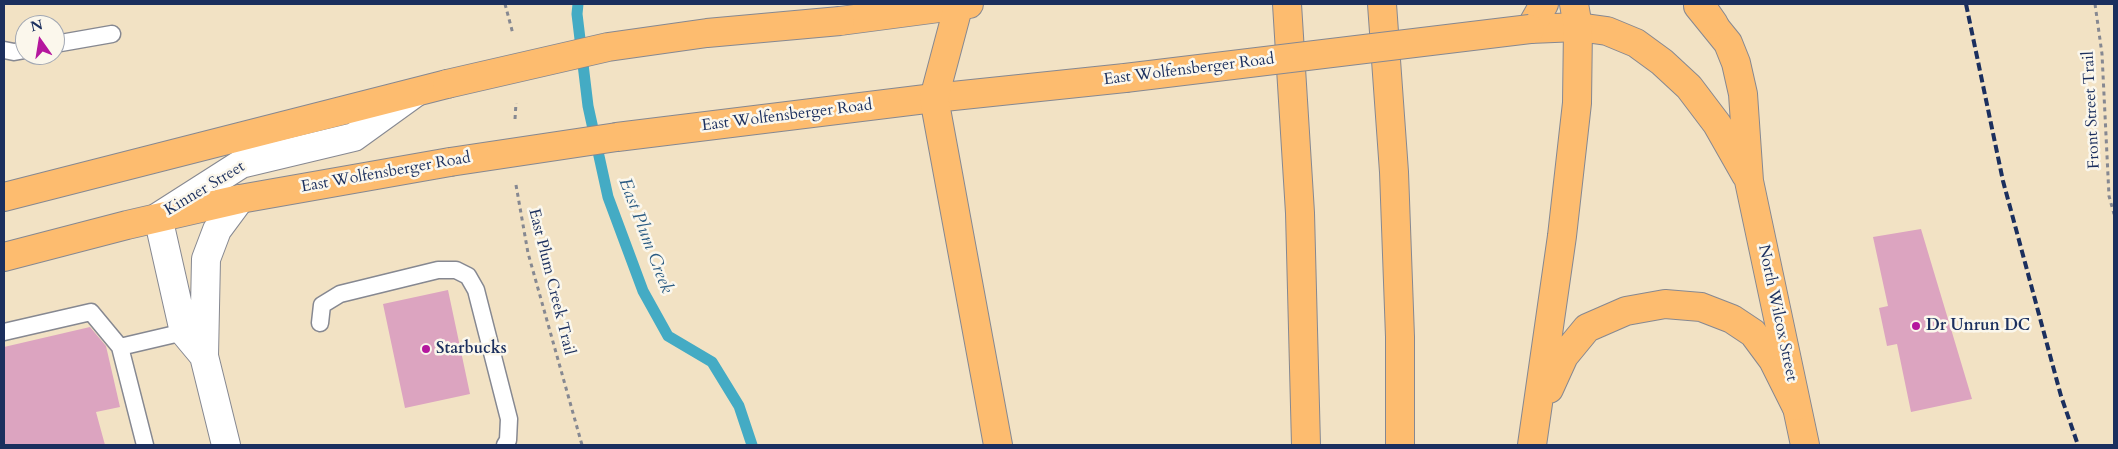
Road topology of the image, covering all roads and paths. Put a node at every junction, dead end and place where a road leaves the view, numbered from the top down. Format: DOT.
graph roads {
  1 [pos="505,4"];
  2 [pos="962,4"];
  3 [pos="1287,4"];
  4 [pos="1382,4"];
  5 [pos="1544,4"];
  6 [pos="1696,4"];
  7 [pos="2096,4"];
  8 [pos="1707,14"];
  9 [pos="1576,15"];
  10 [pos="1530,29"];
  11 [pos="112,34"];
  12 [pos="514,36"];
  13 [pos="65,42"];
  14 [pos="415,93"];
  15 [pos="517,94"];
  16 [pos="934,98"];
  17 [pos="515,123"];
  18 [pos="70,181"];
  19 [pos="1749,181"];
  20 [pos="515,182"];
  21 [pos="4,188"];
  22 [pos="4,198"];
  23 [pos="240,198"];
  24 [pos="2114,214"];
  25 [pos="158,218"];
  26 [pos="4,257"];
  27 [pos="320,323"];
  28 [pos="4,332"];
  29 [pos="184,332"];
  30 [pos="120,347"];
  31 [pos="204,356"];
  32 [pos="1796,406"];
  33 [pos="1533,433"];
  34 [pos="145,445"];
  35 [pos="226,445"];
  36 [pos="505,445"];
  37 [pos="582,445"];
  38 [pos="998,445"];
  39 [pos="1306,445"];
  40 [pos="1400,445"];
  41 [pos="1805,445"];
  1 -- 12 [label="path"];
  2 -- 14 [label="main road, bridge"];
  2 -- 16 [label="main road"];
  3 -- 39 [label="main road"];
  4 -- 40 [label="main road"];
  5 -- 10 [label="main road"];
  6 -- 8 [label="main road, North Wilcox Street"];
  7 -- 24 [label="path, Front Street Trail"];
  8 -- 19 [label="main road, North Wilcox Street"];
  9 -- 10 [label="main road, East Wolfensberger Road"];
  9 -- 19 [label="main road, North Wilcox Street"];
  9 -- 33 [label="main road"];
  10 -- 16 [label="main road, East Wolfensberger Road, bridge"];
  11 -- 13 [label="lane"];
  14 -- 18 [label="main road"];
  14 -- 25 [label="street, Kinner Street"];
  15 -- 17 [label="path"];
  16 -- 23 [label="main road, East Wolfensberger Road, bridge"];
  16 -- 38 [label="main road"];
  18 -- 21 [label="main road"];
  18 -- 22 [label="main road"];
  19 -- 32 [label="main road, North Wilcox Street"];
  20 -- 37 [label="path, East Plum Creek Trail"];
  23 -- 25 [label="main road, East Wolfensberger Road"];
  23 -- 31 [label="street, Kinner Street"];
  25 -- 26 [label="main road, East Wolfensberger Road"];
  25 -- 29 [label="street, Kinner Street"];
  27 -- 36 [label="lane"];
  28 -- 30 [label="lane"];
  29 -- 30 [label="lane"];
  29 -- 31 [label="street, Kinner Street"];
  30 -- 34 [label="lane"];
  31 -- 35 [label="street, Kinner Street"];
  32 -- 33 [label="main road"];
  32 -- 41 [label="main road, North Wilcox Street"];
}
